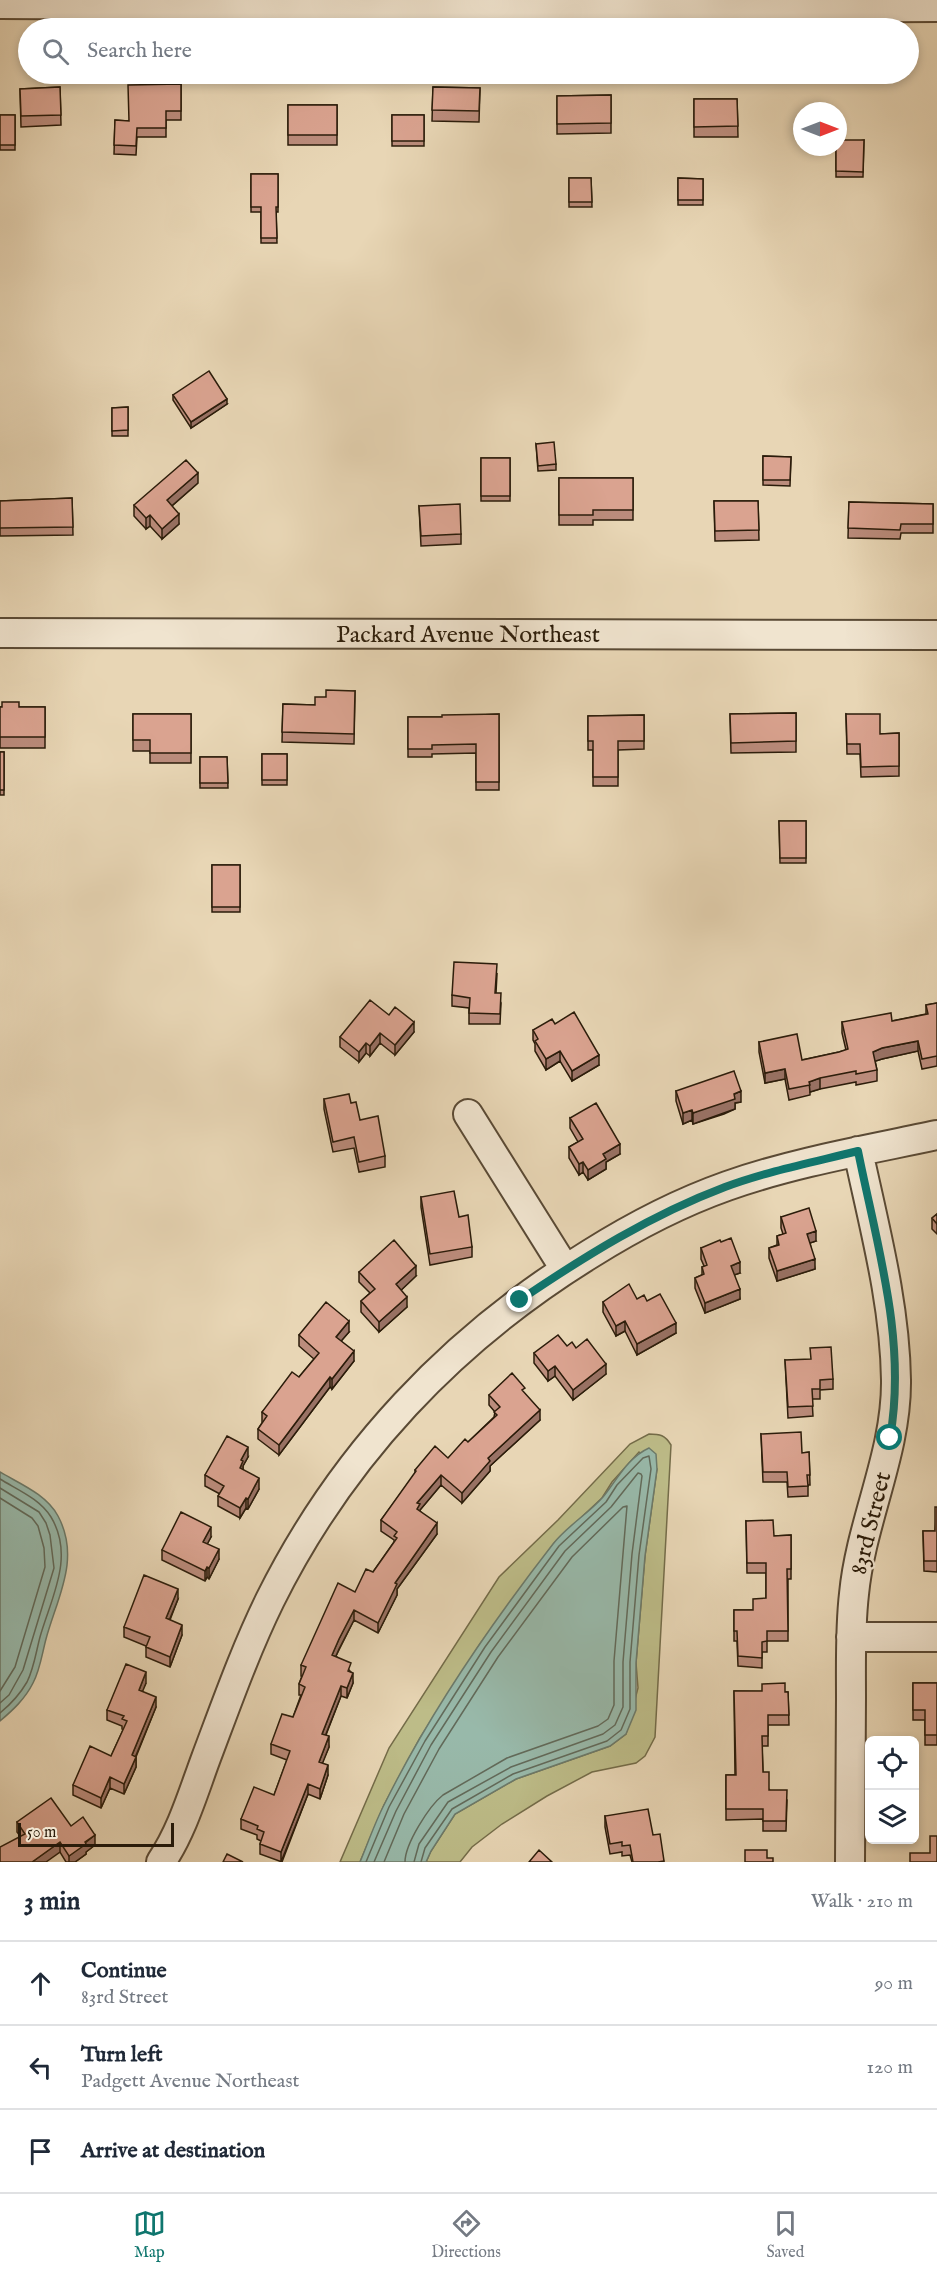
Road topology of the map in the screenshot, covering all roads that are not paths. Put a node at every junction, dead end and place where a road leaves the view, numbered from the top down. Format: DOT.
graph roads {
  1 [pos="0,4"];
  2 [pos="742,4"];
  3 [pos="937,7"];
  4 [pos="0,633"];
  5 [pos="937,635"];
  6 [pos="468,1114"];
  7 [pos="937,1135"];
  8 [pos="858,1151"];
  9 [pos="565,1269"];
  10 [pos="851,1637"];
  11 [pos="937,1637"];
  12 [pos="161,1862"];
  13 [pos="850,1862"];
  1 -- 2 [label="street"];
  2 -- 3 [label="street"];
  4 -- 5 [label="street, Packard Avenue Northeast"];
  6 -- 9 [label="street"];
  7 -- 8 [label="street"];
  8 -- 9 [label="street"];
  8 -- 10 [label="street, 83rd Street"];
  9 -- 12 [label="street"];
  10 -- 11 [label="street"];
  10 -- 13 [label="street, 83rd Street"];
}
